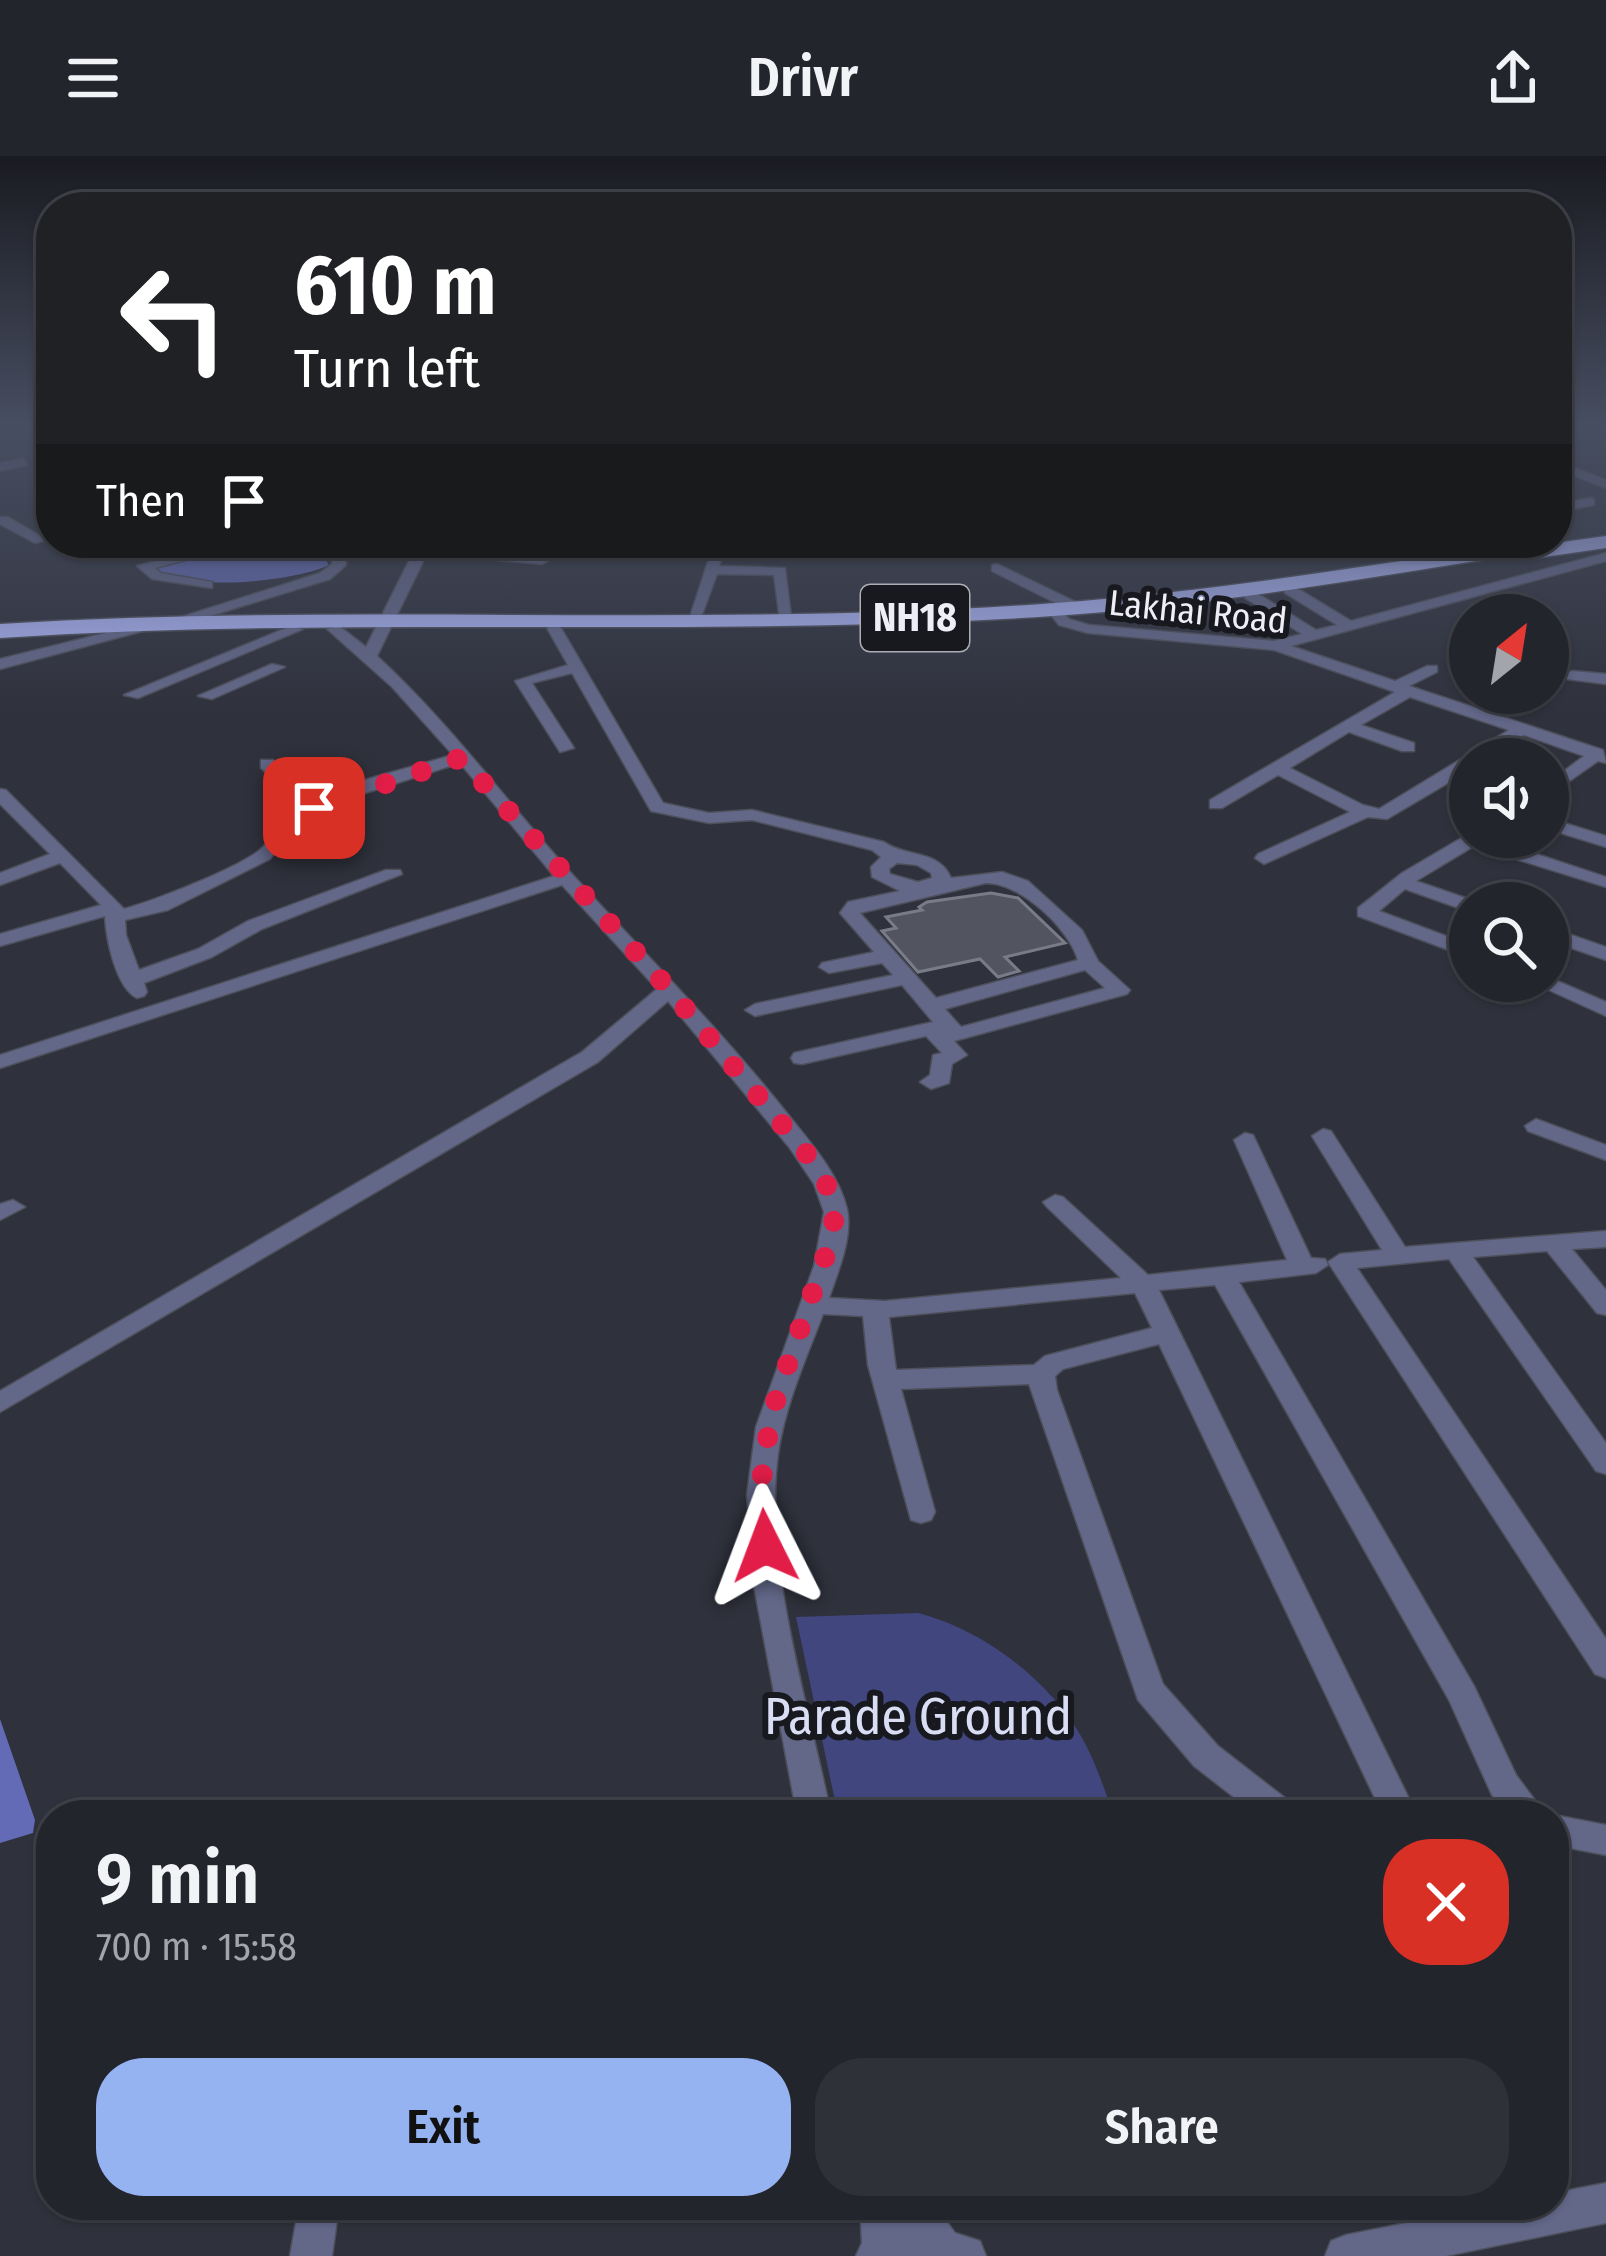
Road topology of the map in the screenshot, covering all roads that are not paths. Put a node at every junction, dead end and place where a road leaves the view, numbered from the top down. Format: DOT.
graph roads {
  1 [pos="2,521"];
  2 [pos="36,538"];
  3 [pos="1606,540"];
  4 [pos="1572,542"];
  5 [pos="1572,545"];
  6 [pos="1606,556"];
  7 [pos="178,558"];
  8 [pos="341,558"];
  9 [pos="418,558"];
  10 [pos="516,558"];
  11 [pos="716,558"];
  12 [pos="1458,558"];
  13 [pos="1492,558"];
  14 [pos="542,560"];
  15 [pos="1585,561"];
  16 [pos="997,568"];
  17 [pos="1606,569"];
  18 [pos="712,570"];
  19 [pos="207,585"];
  20 [pos="1290,590"];
  21 [pos="1250,595"];
  22 [pos="1063,612"];
  23 [pos="175,621"];
  24 [pos="787,621"];
  25 [pos="692,622"];
  26 [pos="272,625"];
  27 [pos="722,625"];
  28 [pos="1348,625"];
  29 [pos="383,627"];
  30 [pos="296,628"];
  31 [pos="554,628"];
  32 [pos="0,629"];
  33 [pos="334,629"];
  34 [pos="1313,635"];
  35 [pos="1276,646"];
  36 [pos="370,655"];
  37 [pos="0,664"];
  38 [pos="278,667"];
  39 [pos="575,668"];
  40 [pos="1432,669"];
  41 [pos="1572,676"];
  42 [pos="1606,679"];
  43 [pos="172,680"];
  44 [pos="1401,689"];
  45 [pos="132,695"];
  46 [pos="206,696"];
  47 [pos="232,707"];
  48 [pos="1347,726"];
  49 [pos="1524,728"];
  50 [pos="1509,738"];
  51 [pos="1408,747"];
  52 [pos="566,748"];
  53 [pos="1601,756"];
  54 [pos="461,758"];
  55 [pos="267,764"];
  56 [pos="1276,767"];
  57 [pos="1449,777"];
  58 [pos="1569,777"];
  59 [pos="0,794"];
  60 [pos="1216,804"];
  61 [pos="314,808"];
  62 [pos="1364,812"];
  63 [pos="8,815"];
  64 [pos="1569,830"];
  65 [pos="1606,842"];
  66 [pos="1449,853"];
  67 [pos="63,856"];
  68 [pos="893,856"];
  69 [pos="1264,858"];
  70 [pos="1533,858"];
  71 [pos="393,874"];
  72 [pos="565,878"];
  73 [pos="0,879"];
  74 [pos="1402,882"];
  75 [pos="1603,882"];
  76 [pos="927,891"];
  77 [pos="1449,899"];
  78 [pos="115,911"];
  79 [pos="0,940"];
  80 [pos="1569,941"];
  81 [pos="1449,945"];
  82 [pos="1606,954"];
  83 [pos="885,956"];
  84 [pos="1089,963"];
  85 [pos="829,967"];
  86 [pos="905,978"];
  87 [pos="132,980"];
  88 [pos="668,988"];
  89 [pos="1569,994"];
  90 [pos="896,1006"];
  91 [pos="755,1010"];
  92 [pos="1606,1010"];
  93 [pos="146,1012"];
  94 [pos="934,1015"];
  95 [pos="802,1058"];
  96 [pos="3,1067"];
  97 [pos="932,1082"];
  98 [pos="1536,1126"];
  99 [pos="1323,1136"];
  100 [pos="1245,1140"];
  101 [pos="1606,1153"];
  102 [pos="1055,1202"];
  103 [pos="1606,1239"];
  104 [pos="1552,1241"];
  105 [pos="1456,1250"];
  106 [pos="1398,1256"];
  107 [pos="1340,1262"];
  108 [pos="1302,1266"];
  109 [pos="1222,1276"];
  110 [pos="1144,1286"];
  111 [pos="810,1306"];
  112 [pos="1606,1307"];
  113 [pos="875,1309"];
  114 [pos="1167,1333"];
  115 [pos="1041,1374"];
  116 [pos="886,1380"];
  117 [pos="0,1403"];
  118 [pos="1606,1464"];
  119 [pos="921,1513"];
  120 [pos="1606,1665"];
  121 [pos="811,1800"];
  122 [pos="1263,1800"];
  123 [pos="1393,1800"];
  124 [pos="1516,1800"];
  125 [pos="1569,1833"];
  126 [pos="1606,1840"];
  127 [pos="1606,2204"];
  128 [pos="1569,2207"];
  129 [pos="317,2220"];
  130 [pos="880,2220"];
  131 [pos="924,2220"];
  132 [pos="1492,2220"];
  133 [pos="952,2251"];
  134 [pos="880,2254"];
  135 [pos="311,2256"];
  136 [pos="1346,2256"];
  1 -- 2 [label="street"];
  3 -- 4 [label="highway, NH18"];
  3 -- 5 [label="highway, NH18"];
  6 -- 15 [label="street"];
  7 -- 19 [label="street"];
  8 -- 23 [label="street"];
  9 -- 29 [label="street"];
  10 -- 14 [label="street"];
  11 -- 18 [label="street"];
  12 -- 22 [label="highway, NH18"];
  13 -- 20 [label="highway, NH18"];
  15 -- 17 [label="street"];
  15 -- 28 [label="street"];
  16 -- 22 [label="street, Lakhai Road"];
  18 -- 24 [label="street"];
  18 -- 25 [label="street"];
  20 -- 21 [label="highway, NH18"];
  20 -- 28 [label="street"];
  21 -- 22 [label="highway, NH18"];
  21 -- 34 [label="street"];
  22 -- 24 [label="highway, NH18"];
  22 -- 27 [label="highway, NH18"];
  22 -- 35 [label="street, Lakhai Road"];
  23 -- 26 [label="highway, NH18"];
  23 -- 32 [label="highway, NH18"];
  23 -- 37 [label="street"];
  24 -- 27 [label="highway, NH18"];
  25 -- 27 [label="highway, NH18"];
  25 -- 29 [label="highway, NH18"];
  26 -- 29 [label="highway, NH18"];
  26 -- 30 [label="highway, NH18"];
  27 -- 31 [label="highway, NH18"];
  28 -- 34 [label="street"];
  29 -- 31 [label="highway, NH18"];
  29 -- 33 [label="highway, NH18"];
  29 -- 36 [label="street"];
  30 -- 33 [label="highway, NH18"];
  30 -- 43 [label="street"];
  31 -- 39 [label="street"];
  33 -- 36 [label="street"];
  34 -- 35 [label="street"];
  35 -- 44 [label="street, Lakhai Road"];
  36 -- 54 [label="street"];
  38 -- 46 [label="street"];
  39 -- 52 [label="street"];
  39 -- 68 [label="street"];
  40 -- 44 [label="street"];
  41 -- 42 [label="street"];
  43 -- 45 [label="street"];
  43 -- 46 [label="street"];
  44 -- 48 [label="street"];
  44 -- 49 [label="street, Lakhai Road"];
  46 -- 47 [label="street"];
  48 -- 51 [label="street"];
  48 -- 56 [label="street"];
  49 -- 50 [label="street"];
  49 -- 53 [label="street, Lakhai Road"];
  53 -- 58 [label="street"];
  54 -- 61 [label="street"];
  54 -- 72 [label="street"];
  55 -- 61 [label="street"];
  56 -- 60 [label="street"];
  56 -- 62 [label="street"];
  57 -- 62 [label="street"];
  59 -- 63 [label="street"];
  61 -- 78 [label="street"];
  62 -- 69 [label="street"];
  63 -- 67 [label="street"];
  64 -- 65 [label="street"];
  66 -- 74 [label="street"];
  67 -- 73 [label="street"];
  67 -- 78 [label="street"];
  68 -- 76 [label="street"];
  68 -- 76 [label="street"];
  70 -- 75 [label="street"];
  71 -- 87 [label="street"];
  72 -- 88 [label="street"];
  72 -- 93 [label="street"];
  74 -- 77 [label="street"];
  74 -- 81 [label="street"];
  76 -- 83 [label="street"];
  76 -- 84 [label="street"];
  78 -- 79 [label="street"];
  78 -- 87 [label="street"];
  80 -- 82 [label="street"];
  83 -- 85 [label="street"];
  83 -- 86 [label="street"];
  84 -- 94 [label="street"];
  84 -- 94 [label="street"];
  86 -- 91 [label="street"];
  86 -- 94 [label="street"];
  87 -- 93 [label="street"];
  88 -- 111 [label="street"];
  88 -- 117 [label="street"];
  89 -- 92 [label="street"];
  90 -- 94 [label="street"];
  93 -- 96 [label="street"];
  94 -- 95 [label="street"];
  94 -- 97 [label="street"];
  98 -- 101 [label="street"];
  99 -- 106 [label="street"];
  100 -- 108 [label="street"];
  102 -- 110 [label="street"];
  103 -- 104 [label="street"];
  104 -- 105 [label="street"];
  104 -- 112 [label="street"];
  105 -- 106 [label="street"];
  105 -- 118 [label="street"];
  106 -- 107 [label="street"];
  107 -- 108 [label="street"];
  107 -- 120 [label="street"];
  108 -- 109 [label="street"];
  109 -- 110 [label="street"];
  109 -- 124 [label="street"];
  110 -- 113 [label="street"];
  110 -- 114 [label="street"];
  111 -- 113 [label="street"];
  111 -- 121 [label="street"];
  113 -- 116 [label="street"];
  114 -- 115 [label="street"];
  114 -- 123 [label="street"];
  115 -- 116 [label="street"];
  115 -- 122 [label="street"];
  116 -- 119 [label="street"];
  125 -- 126 [label="street"];
  127 -- 128 [label="street"];
  129 -- 135 [label="street"];
  130 -- 134 [label="street"];
  131 -- 133 [label="street"];
  132 -- 136 [label="street"];
  133 -- 134 [label="street"];
}
